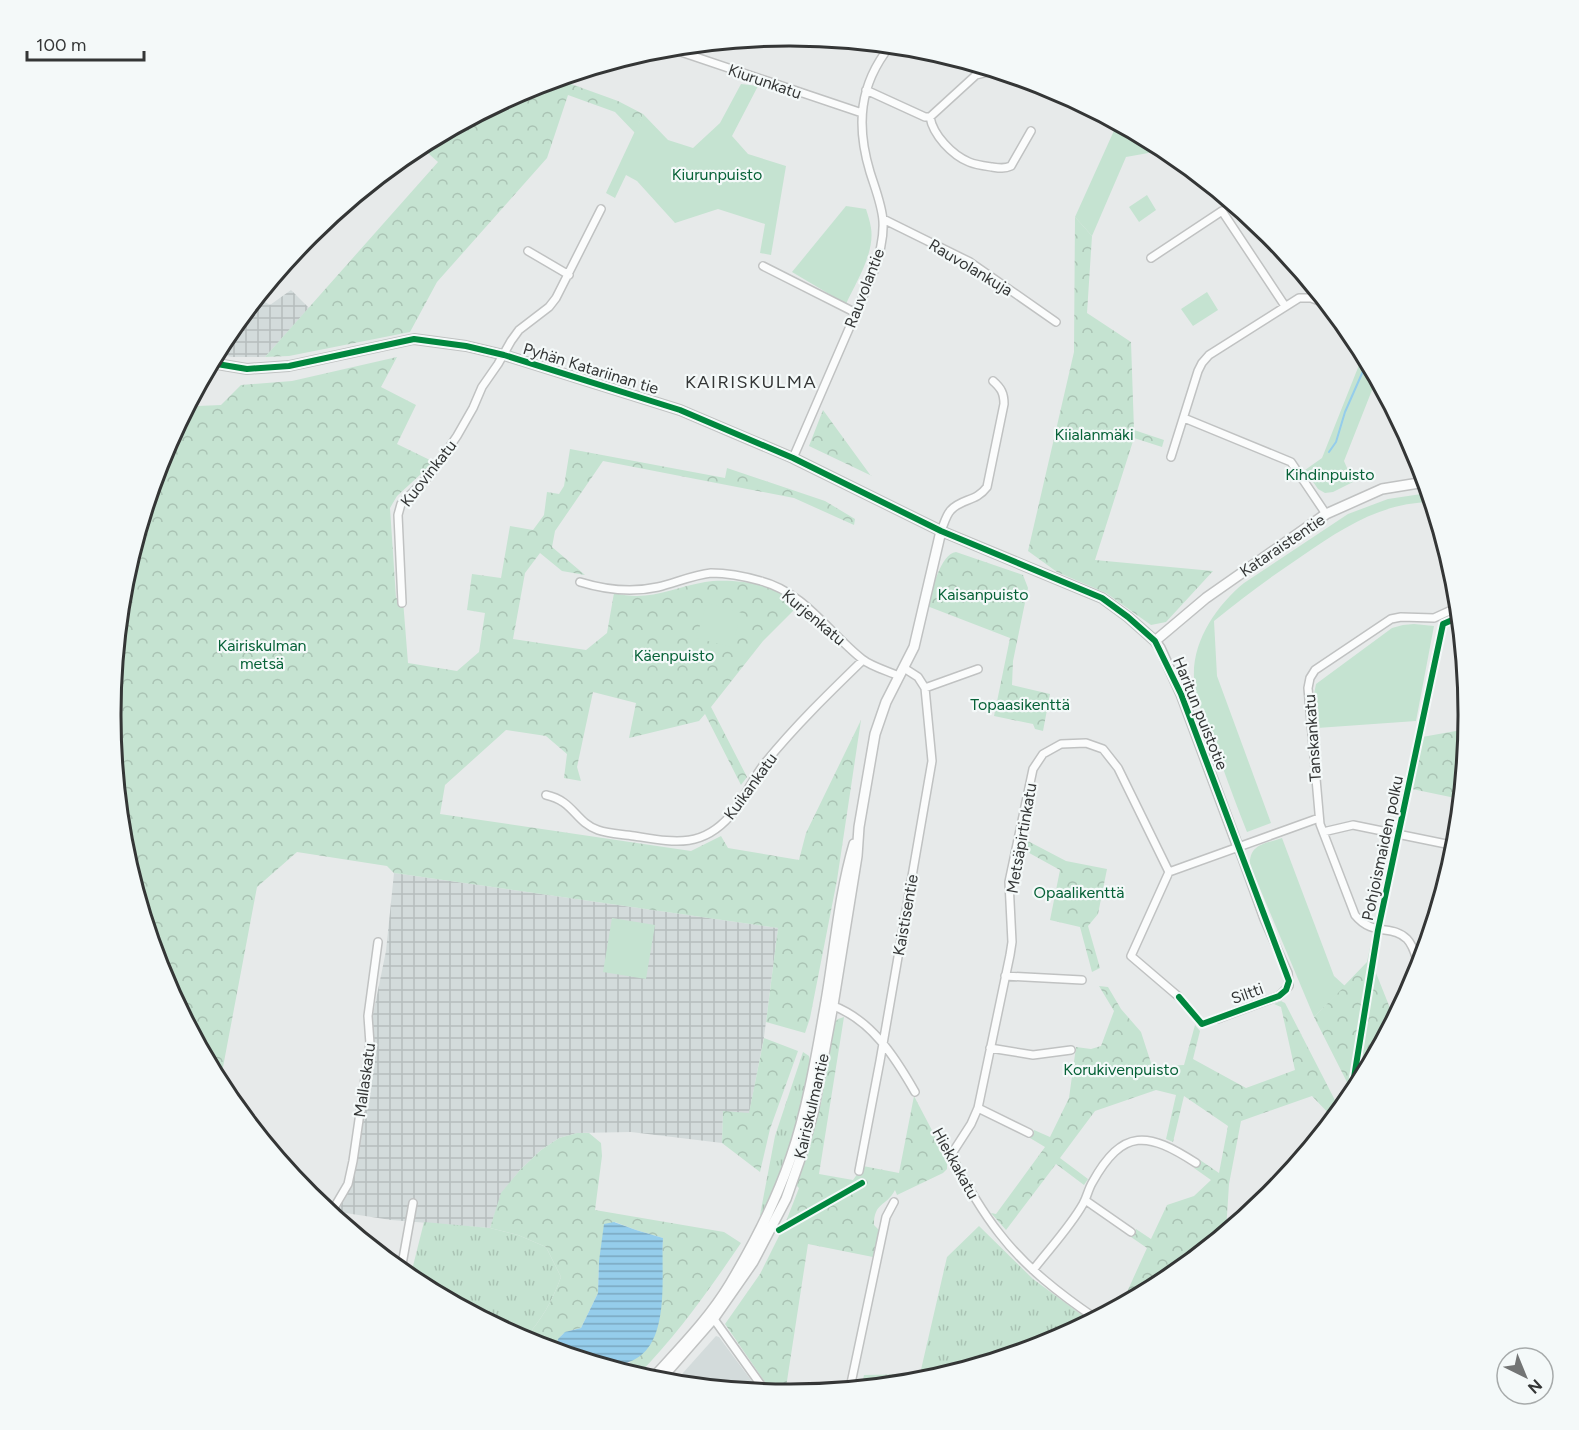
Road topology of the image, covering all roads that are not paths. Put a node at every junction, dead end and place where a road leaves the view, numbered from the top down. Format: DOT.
graph roads {
  1 [pos="885,53"];
  2 [pos="688,54"];
  3 [pos="979,74"];
  4 [pos="866,90"];
  5 [pos="862,114"];
  6 [pos="930,117"];
  7 [pos="1031,131"];
  8 [pos="601,209"];
  9 [pos="883,219"];
  10 [pos="528,252"];
  11 [pos="1151,258"];
  12 [pos="762,266"];
  13 [pos="569,275"];
  14 [pos="1313,299"];
  15 [pos="1285,306"];
  16 [pos="856,313"];
  17 [pos="1056,322"];
  18 [pos="504,355"];
  19 [pos="221,365"];
  20 [pos="993,381"];
  21 [pos="1184,418"];
  22 [pos="1171,457"];
  23 [pos="793,458"];
  24 [pos="1417,483"];
  25 [pos="1326,514"];
  26 [pos="941,531"];
  27 [pos="580,582"];
  28 [pos="402,603"];
  29 [pos="1449,611"];
  30 [pos="1155,641"];
  31 [pos="863,660"];
  32 [pos="978,669"];
  33 [pos="902,672"];
  34 [pos="925,688"];
  35 [pos="546,795"];
  36 [pos="1320,821"];
  37 [pos="1323,832"];
  38 [pos="1445,844"];
  39 [pos="1239,847"];
  40 [pos="1169,872"];
  41 [pos="378,942"];
  42 [pos="1414,952"];
  43 [pos="1005,976"];
  44 [pos="1082,981"];
  45 [pos="1287,990"];
  46 [pos="1179,997"];
  47 [pos="829,1004"];
  48 [pos="1216,1019"];
  49 [pos="882,1042"];
  50 [pos="990,1048"];
  51 [pos="1071,1050"];
  52 [pos="915,1092"];
  53 [pos="978,1108"];
  54 [pos="1029,1133"];
  55 [pos="951,1155"];
  56 [pos="1196,1163"];
  57 [pos="859,1171"];
  58 [pos="1085,1200"];
  59 [pos="894,1202"];
  60 [pos="413,1203"];
  61 [pos="335,1205"];
  62 [pos="1131,1232"];
  63 [pos="403,1260"];
  64 [pos="1033,1270"];
  65 [pos="1088,1313"];
  66 [pos="712,1316"];
  67 [pos="660,1371"];
  68 [pos="667,1372"];
  69 [pos="852,1380"];
  70 [pos="759,1383"];
  1 -- 4 [label="street, Rauvolantie"];
  2 -- 5 [label="street, Kiurunkatu"];
  3 -- 6 [label="street"];
  4 -- 5 [label="street, Rauvolantie"];
  4 -- 6 [label="street"];
  5 -- 9 [label="street, Rauvolantie"];
  6 -- 7 [label="street"];
  8 -- 13 [label="street, Kuovinkatu"];
  9 -- 16 [label="street, Rauvolantie"];
  9 -- 17 [label="street, Rauvolankuja"];
  10 -- 13 [label="street"];
  11 -- 15 [label="street"];
  12 -- 16 [label="street"];
  13 -- 18 [label="street, Kuovinkatu"];
  14 -- 15 [label="street"];
  15 -- 21 [label="street"];
  16 -- 23 [label="street, Rauvolantie"];
  18 -- 19 [label="street, Pyhän Katariinan tie"];
  18 -- 23 [label="street, Pyhän Katariinan tie"];
  18 -- 28 [label="street, Kuovinkatu"];
  20 -- 26 [label="street"];
  21 -- 22 [label="street"];
  21 -- 25 [label="street"];
  23 -- 26 [label="street, Pyhän Katariinan tie"];
  24 -- 25 [label="street, Kataraistentie"];
  25 -- 30 [label="street, Kataraistentie"];
  26 -- 30 [label="street, Haritun puistotie"];
  26 -- 33 [label="street, Kairiskulmantie"];
  27 -- 31 [label="street, Kurjenkatu"];
  29 -- 36 [label="street, Tanskankatu"];
  30 -- 39 [label="street, Haritun puistotie"];
  31 -- 33 [label="street, Kurjenkatu"];
  31 -- 35 [label="street, Kuikankatu"];
  32 -- 34 [label="street"];
  33 -- 34 [label="street"];
  33 -- 47 [label="street, Kairiskulmantie"];
  34 -- 49 [label="street, Kaistisentie"];
  36 -- 37 [label="street, Tanskankatu"];
  36 -- 39 [label="street"];
  37 -- 38 [label="street"];
  37 -- 42 [label="street, Tanskankatu"];
  39 -- 40 [label="street"];
  39 -- 45 [label="street, Haritun puistotie"];
  40 -- 43 [label="street, Metsäpirtinkatu"];
  40 -- 46 [label="street"];
  41 -- 61 [label="street, Mallaskatu"];
  43 -- 44 [label="street"];
  43 -- 50 [label="street, Metsäpirtinkatu"];
  45 -- 48 [label="street, Siltti"];
  47 -- 49 [label="street"];
  47 -- 66 [label="street, Kairiskulmantie"];
  49 -- 52 [label="street"];
  49 -- 57 [label="street, Kaistisentie"];
  50 -- 51 [label="street"];
  50 -- 53 [label="street, Metsäpirtinkatu"];
  53 -- 54 [label="street"];
  53 -- 55 [label="street, Metsäpirtinkatu"];
  55 -- 64 [label="street, Hiekkakatu"];
  56 -- 58 [label="street"];
  58 -- 62 [label="street"];
  58 -- 64 [label="street"];
  59 -- 69 [label="street"];
  60 -- 63 [label="street"];
  64 -- 65 [label="street, Hiekkakatu"];
  66 -- 67 [label="street, Kairiskulmantie"];
  66 -- 68 [label="street, Kairiskulmantie"];
  66 -- 70 [label="street"];
}
